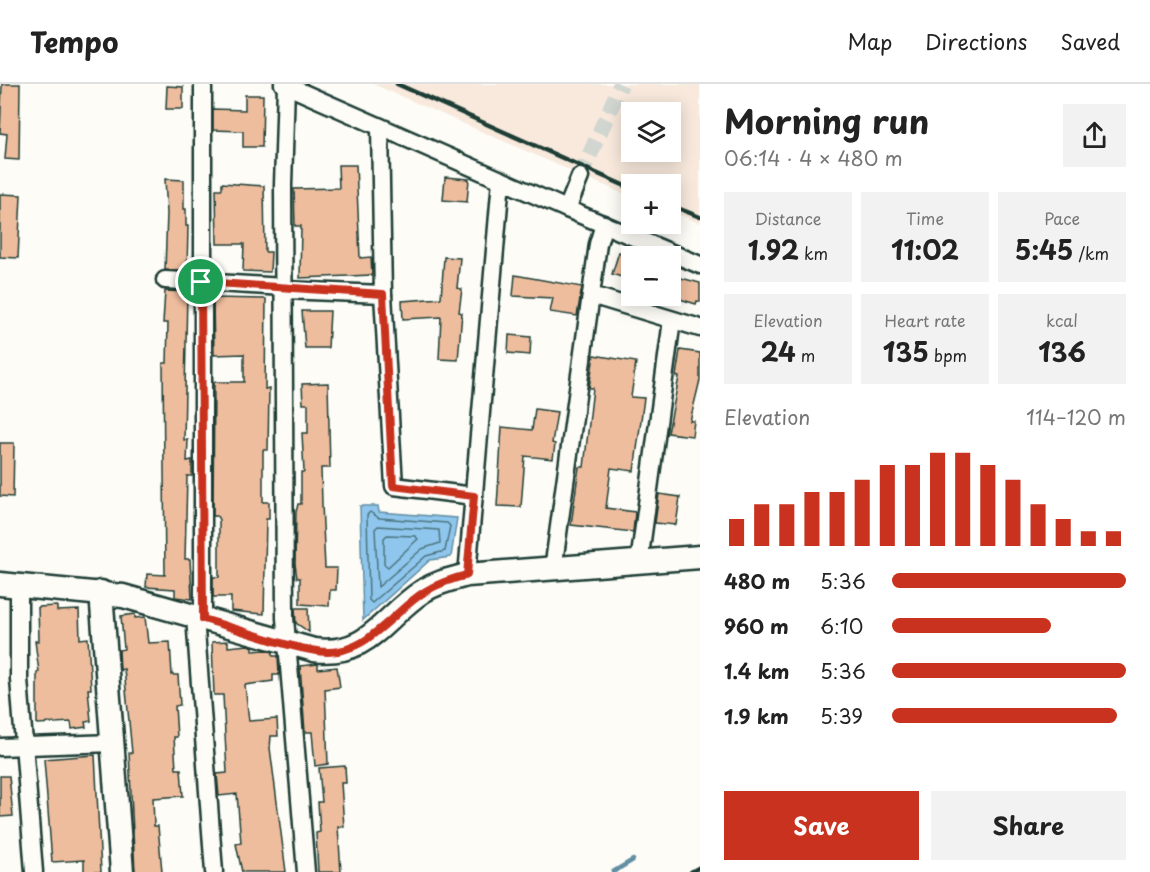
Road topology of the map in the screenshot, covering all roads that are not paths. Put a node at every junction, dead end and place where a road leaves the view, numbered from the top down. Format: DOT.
graph roads {
  1 [pos="202,84"];
  2 [pos="285,85"];
  3 [pos="380,126"];
  4 [pos="580,177"];
  5 [pos="501,180"];
  6 [pos="567,209"];
  7 [pos="604,224"];
  8 [pos="700,265"];
  9 [pos="165,279"];
  10 [pos="201,282"];
  11 [pos="284,288"];
  12 [pos="383,294"];
  13 [pos="591,295"];
  14 [pos="672,320"];
  15 [pos="700,328"];
  16 [pos="474,496"];
  17 [pos="700,557"];
  18 [pos="639,562"];
  19 [pos="553,570"];
  20 [pos="467,575"];
  21 [pos="10,585"];
  22 [pos="101,592"];
  23 [pos="199,618"];
  24 [pos="289,643"];
  25 [pos="113,743"];
  26 [pos="25,746"];
  27 [pos="0,747"];
  28 [pos="34,872"];
  29 [pos="122,872"];
  30 [pos="214,872"];
  31 [pos="306,872"];
  1 -- 10 [label="street"];
  2 -- 3 [label="street"];
  2 -- 11 [label="street"];
  3 -- 5 [label="street"];
  3 -- 12 [label="street"];
  4 -- 6 [label="street"];
  5 -- 6 [label="street"];
  5 -- 16 [label="street"];
  6 -- 7 [label="street"];
  7 -- 8 [label="street"];
  7 -- 13 [label="street"];
  9 -- 10 [label="street"];
  10 -- 11 [label="street"];
  10 -- 23 [label="street"];
  11 -- 12 [label="street"];
  11 -- 24 [label="street"];
  12 -- 16 [label="street"];
  13 -- 14 [label="street"];
  13 -- 19 [label="street"];
  14 -- 15 [label="street"];
  14 -- 18 [label="street"];
  16 -- 20 [label="street"];
  17 -- 18 [label="street"];
  18 -- 19 [label="street"];
  19 -- 20 [label="street"];
  20 -- 24 [label="street"];
  21 -- 22 [label="street"];
  21 -- 26 [label="street"];
  22 -- 23 [label="street"];
  22 -- 25 [label="street"];
  23 -- 24 [label="street"];
  23 -- 30 [label="street"];
  24 -- 31 [label="street"];
  25 -- 26 [label="street"];
  25 -- 29 [label="street"];
  26 -- 27 [label="street"];
  26 -- 28 [label="street"];
}
